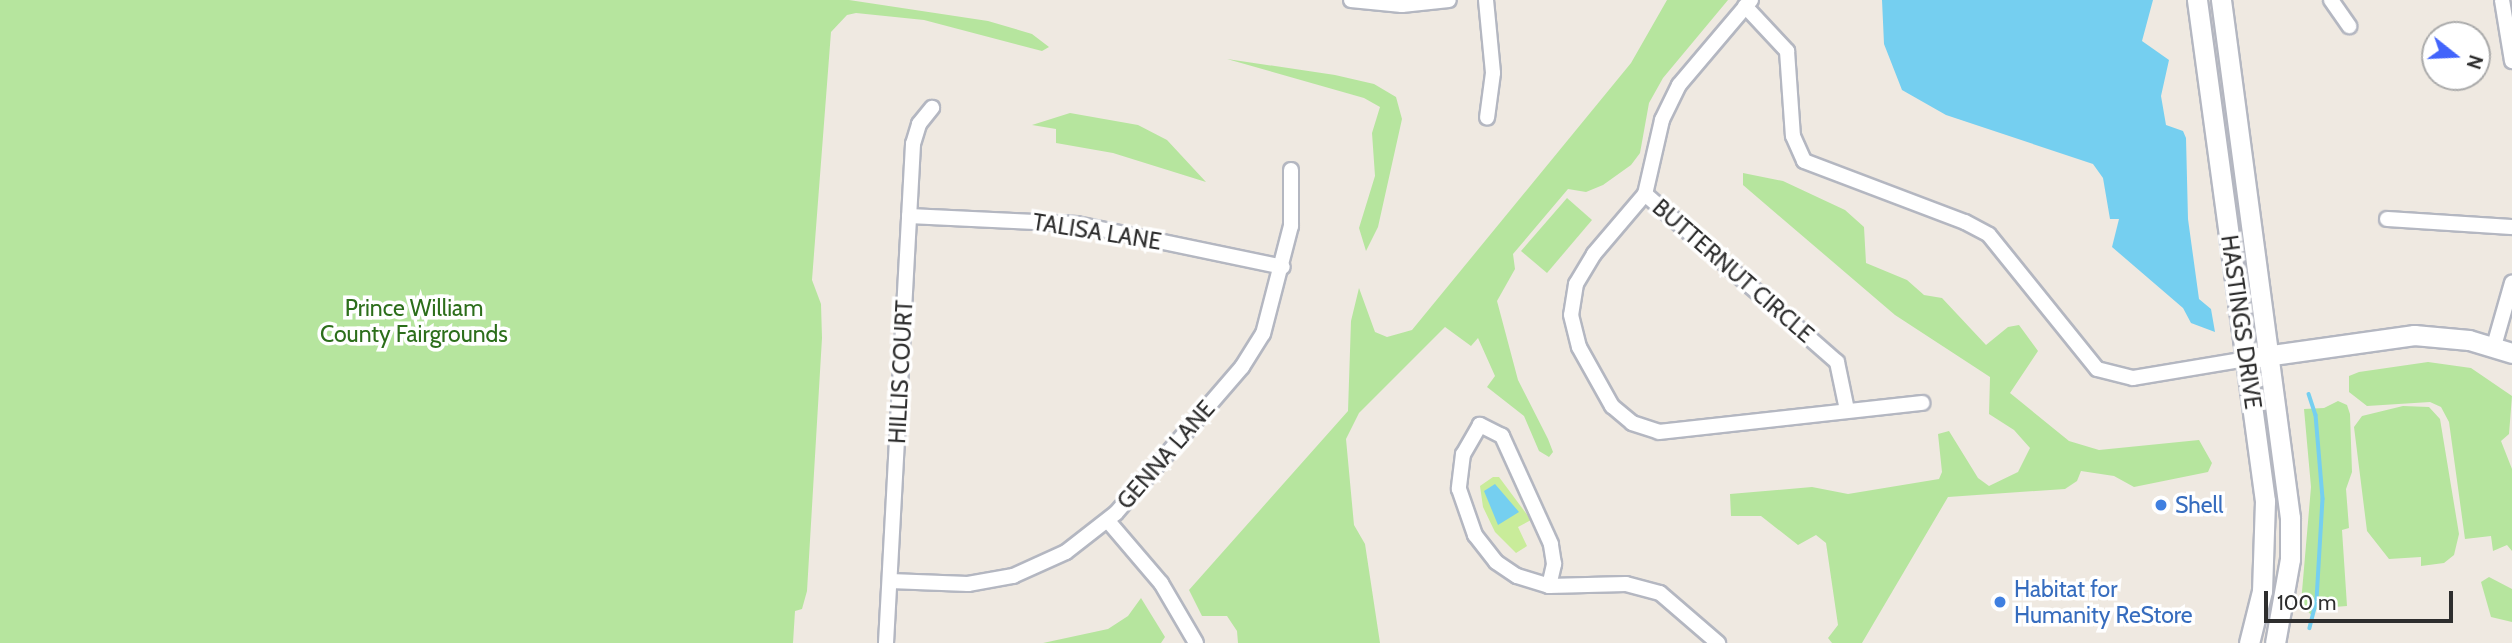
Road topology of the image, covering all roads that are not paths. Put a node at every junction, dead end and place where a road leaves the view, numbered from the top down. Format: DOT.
graph roads {
  1 [pos="1350,0"];
  2 [pos="1449,0"];
  3 [pos="1486,0"];
  4 [pos="2197,0"];
  5 [pos="2221,0"];
  6 [pos="2331,0"];
  7 [pos="2502,0"];
  8 [pos="1748,3"];
  9 [pos="2349,26"];
  10 [pos="2512,61"];
  11 [pos="932,108"];
  12 [pos="1487,118"];
  13 [pos="1291,170"];
  14 [pos="1645,194"];
  15 [pos="909,216"];
  16 [pos="2387,219"];
  17 [pos="2512,227"];
  18 [pos="1283,267"];
  19 [pos="2512,283"];
  20 [pos="2503,349"];
  21 [pos="2270,355"];
  22 [pos="2246,359"];
  23 [pos="1922,403"];
  24 [pos="1847,410"];
  25 [pos="1108,521"];
  26 [pos="890,581"];
  27 [pos="1549,586"];
  28 [pos="886,643"];
  29 [pos="1196,643"];
  30 [pos="1718,643"];
  31 [pos="2249,643"];
  32 [pos="2275,643"];
  1 -- 2 [label="street"];
  3 -- 12 [label="street"];
  4 -- 22 [label="street, HASTINGS DRIVE"];
  5 -- 21 [label="street, HASTINGS DRIVE"];
  6 -- 9 [label="street"];
  7 -- 10 [label="street"];
  8 -- 14 [label="street"];
  8 -- 22 [label="street"];
  11 -- 15 [label="street, HILLIS COURT"];
  13 -- 18 [label="street, GENNA LANE"];
  14 -- 24 [label="street, BUTTERNUT CIRCLE"];
  14 -- 24 [label="street, BUTTERNUT CIRCLE"];
  15 -- 18 [label="street, TALISA LANE"];
  15 -- 26 [label="street, HILLIS COURT"];
  16 -- 17 [label="street"];
  18 -- 25 [label="street, GENNA LANE"];
  19 -- 20 [label="street"];
  20 -- 21 [label="street"];
  21 -- 22 [label="street"];
  21 -- 32 [label="street, HASTINGS DRIVE"];
  22 -- 31 [label="street, HASTINGS DRIVE"];
  23 -- 24 [label="street, BUTTERNUT CIRCLE"];
  25 -- 26 [label="street, GENNA LANE"];
  25 -- 29 [label="street"];
  26 -- 28 [label="street, HILLIS COURT"];
  27 -- 27 [label="street"];
  27 -- 30 [label="street"];
}
